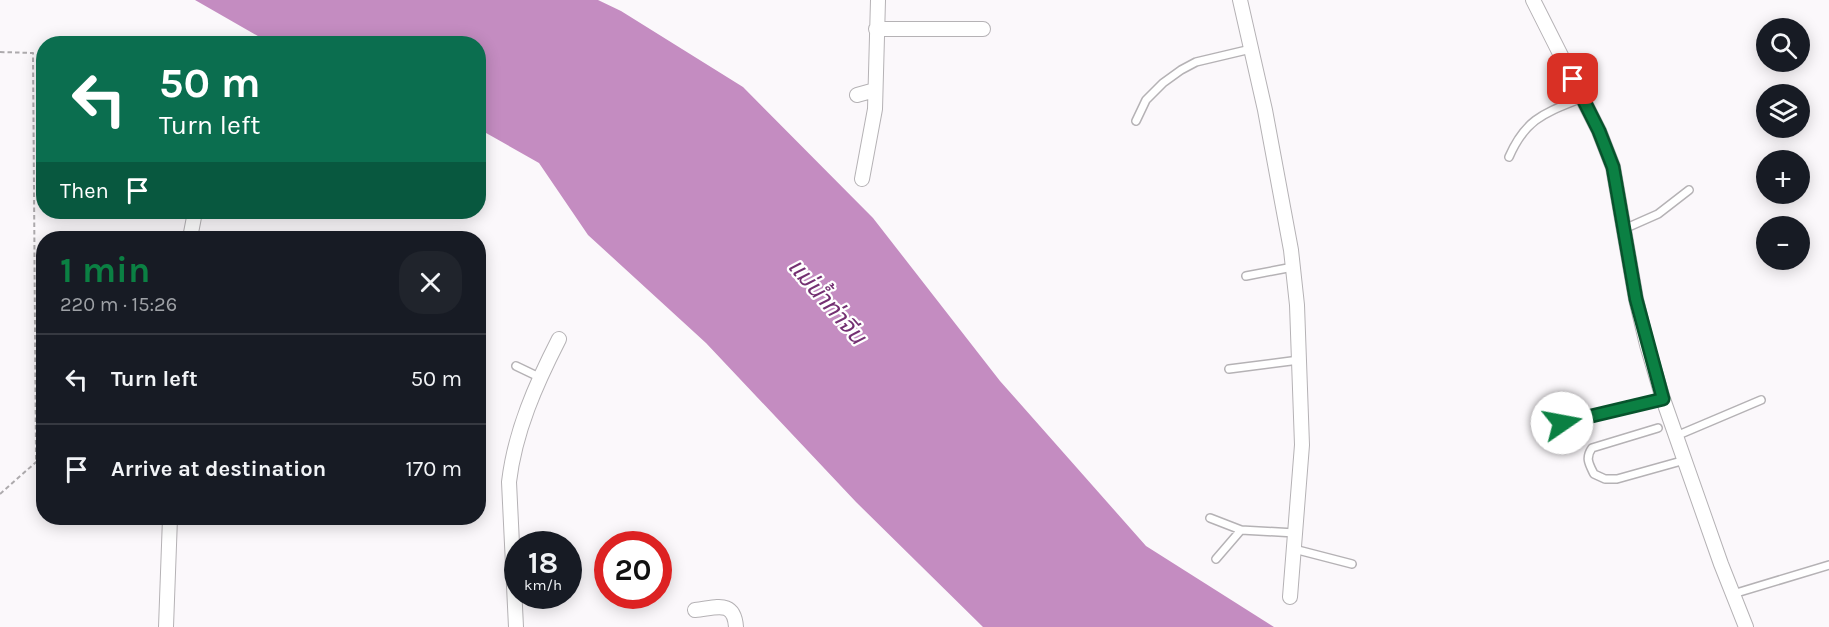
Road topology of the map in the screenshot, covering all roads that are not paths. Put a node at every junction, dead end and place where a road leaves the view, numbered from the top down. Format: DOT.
graph roads {
  1 [pos="878,0"];
  2 [pos="1240,0"];
  3 [pos="1533,0"];
  4 [pos="983,29"];
  5 [pos="876,30"];
  6 [pos="1251,49"];
  7 [pos="875,90"];
  8 [pos="857,94"];
  9 [pos="1582,98"];
  10 [pos="1136,121"];
  11 [pos="1509,157"];
  12 [pos="862,179"];
  13 [pos="1689,190"];
  14 [pos="1624,229"];
  15 [pos="1293,267"];
  16 [pos="1246,276"];
  17 [pos="559,339"];
  18 [pos="1299,360"];
  19 [pos="516,366"];
  20 [pos="1230,369"];
  21 [pos="539,377"];
  22 [pos="1663,399"];
  23 [pos="1761,400"];
  24 [pos="1562,423"];
  25 [pos="1658,428"];
  26 [pos="1676,436"];
  27 [pos="1685,460"];
  28 [pos="1209,518"];
  29 [pos="170,525"];
  30 [pos="1240,530"];
  31 [pos="1296,533"];
  32 [pos="1294,549"];
  33 [pos="1216,559"];
  34 [pos="1352,564"];
  35 [pos="1829,565"];
  36 [pos="1733,594"];
  37 [pos="1290,597"];
  38 [pos="695,610"];
  39 [pos="166,627"];
  40 [pos="516,627"];
  41 [pos="736,627"];
  42 [pos="1746,627"];
  1 -- 5 [label="street"];
  2 -- 6 [label="street"];
  3 -- 9 [label="street"];
  4 -- 5 [label="street"];
  5 -- 7 [label="street"];
  6 -- 10 [label="lane"];
  6 -- 15 [label="street"];
  7 -- 8 [label="street"];
  7 -- 12 [label="street"];
  9 -- 11 [label="lane"];
  9 -- 14 [label="street"];
  13 -- 14 [label="lane"];
  14 -- 22 [label="street"];
  15 -- 16 [label="lane"];
  15 -- 18 [label="street"];
  17 -- 21 [label="street"];
  18 -- 20 [label="lane"];
  18 -- 31 [label="street"];
  19 -- 21 [label="lane"];
  21 -- 40 [label="street"];
  22 -- 24 [label="lane"];
  22 -- 26 [label="street"];
  23 -- 26 [label="lane"];
  25 -- 27 [label="lane"];
  26 -- 27 [label="street"];
  27 -- 36 [label="street"];
  28 -- 30 [label="lane"];
  29 -- 39 [label="street"];
  30 -- 31 [label="lane"];
  30 -- 33 [label="lane"];
  31 -- 32 [label="street"];
  32 -- 34 [label="lane"];
  32 -- 37 [label="street"];
  35 -- 36 [label="lane"];
  36 -- 42 [label="street"];
  38 -- 41 [label="street"];
}
